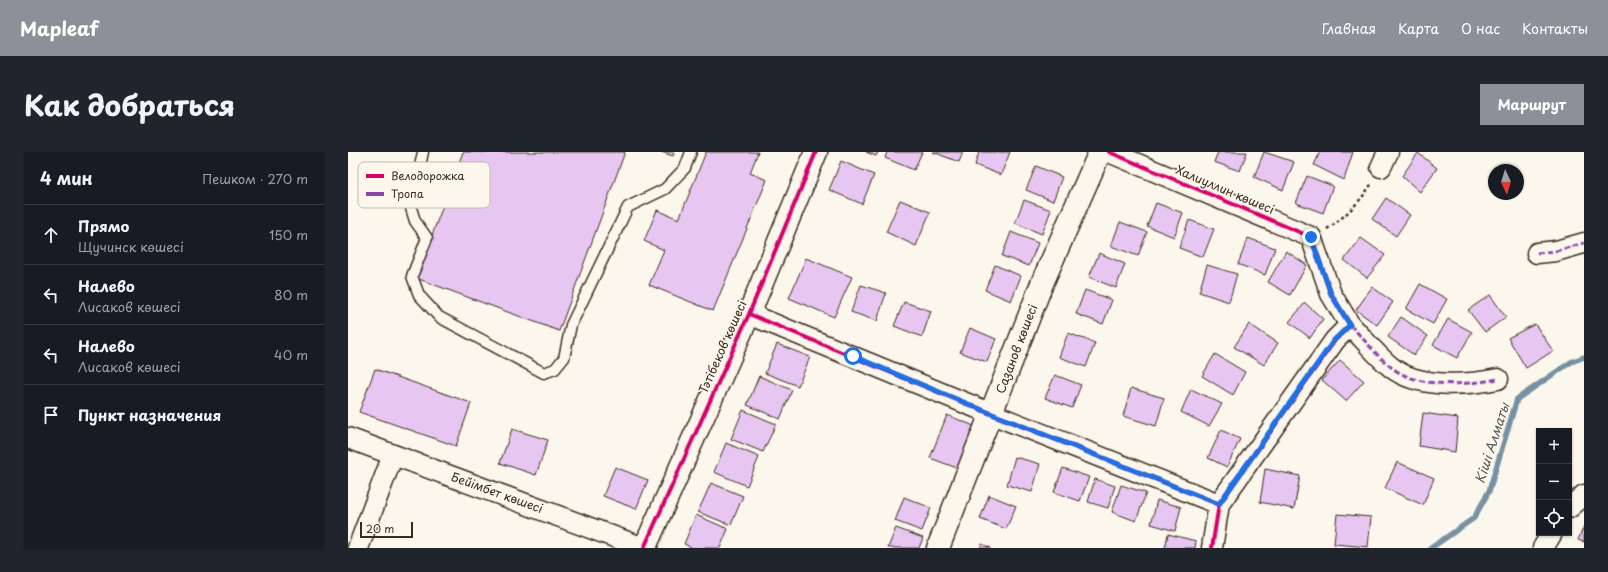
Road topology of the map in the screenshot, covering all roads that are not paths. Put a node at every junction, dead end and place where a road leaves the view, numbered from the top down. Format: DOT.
graph roads {
  1 [pos="423,152"];
  2 [pos="691,152"];
  3 [pos="816,152"];
  4 [pos="1100,152"];
  5 [pos="1110,152"];
  6 [pos="421,162"];
  7 [pos="410,208"];
  8 [pos="1584,242"];
  9 [pos="1537,253"];
  10 [pos="749,314"];
  11 [pos="1350,325"];
  12 [pos="1498,379"];
  13 [pos="992,414"];
  14 [pos="348,438"];
  15 [pos="393,455"];
  16 [pos="1584,495"];
  17 [pos="1219,504"];
  18 [pos="1572,505"];
  19 [pos="1550,536"];
  20 [pos="358,548"];
  21 [pos="645,548"];
  22 [pos="938,548"];
  23 [pos="1212,548"];
  24 [pos="1543,548"];
  1 -- 6 [label="lane"];
  2 -- 7 [label="lane"];
  3 -- 10 [label="street, Тәтібеков көшесі"];
  4 -- 13 [label="street, Сазанов көшесі"];
  5 -- 11 [label="street, Халиуллин көшесі"];
  8 -- 9 [label="street"];
  10 -- 13 [label="street"];
  10 -- 21 [label="street, Тәтібеков көшесі"];
  11 -- 12 [label="street"];
  11 -- 17 [label="street"];
  13 -- 17 [label="street"];
  13 -- 22 [label="street, Сазанов көшесі"];
  14 -- 15 [label="street, Бейімбет көшесі"];
  15 -- 20 [label="street"];
  15 -- 21 [label="street, Бейімбет көшесі"];
  16 -- 18 [label="street"];
  17 -- 23 [label="street"];
  19 -- 24 [label="street"];
}
